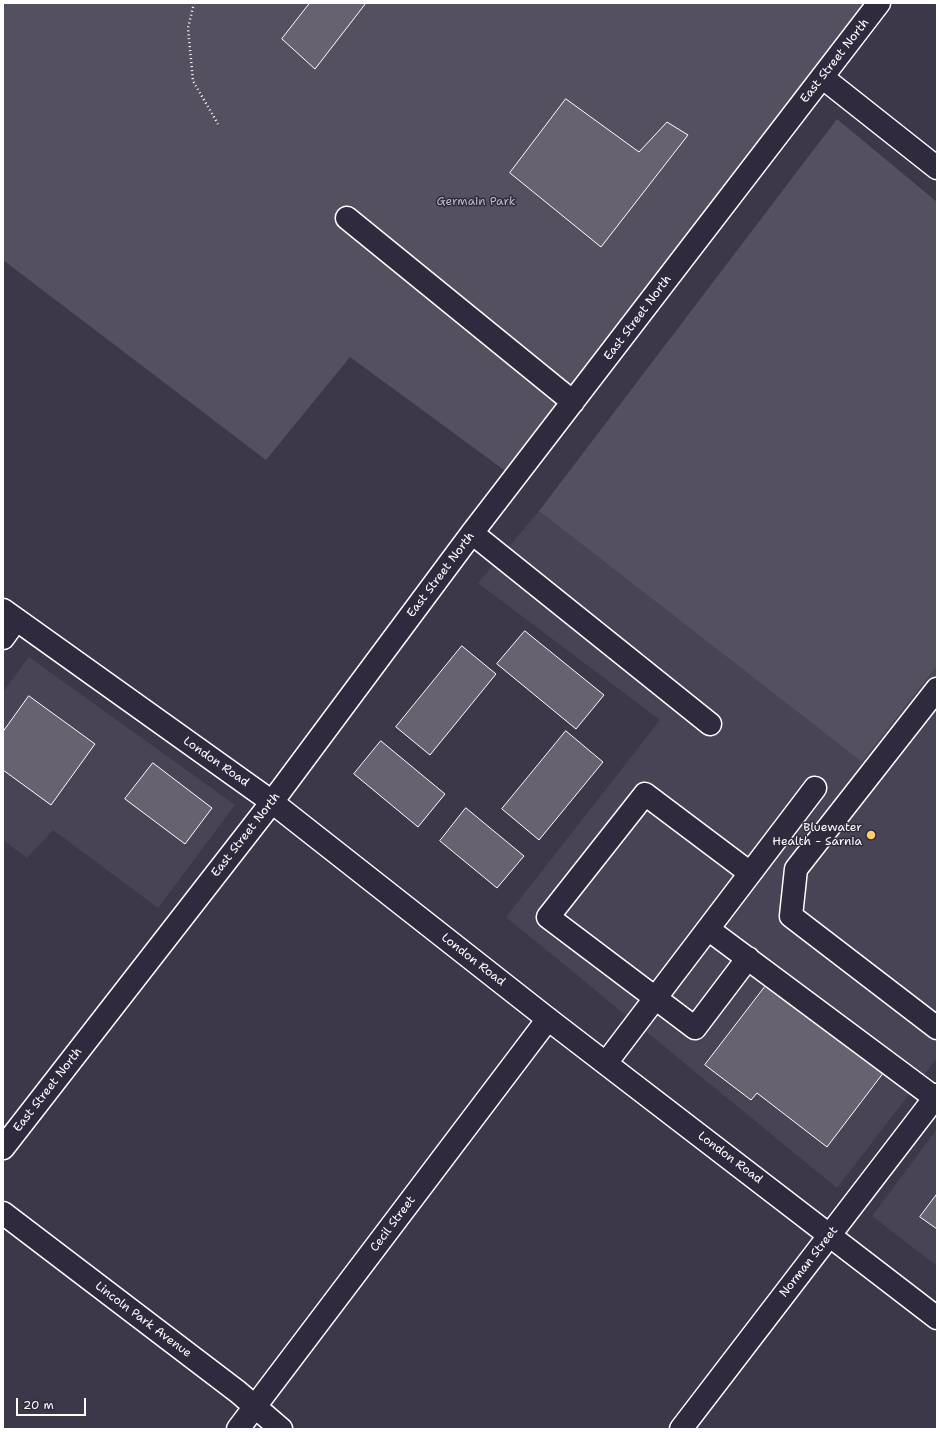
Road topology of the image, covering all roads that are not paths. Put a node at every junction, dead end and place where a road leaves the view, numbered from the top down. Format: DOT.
graph roads {
  1 [pos="879,3"];
  2 [pos="822,76"];
  3 [pos="937,168"];
  4 [pos="347,218"];
  5 [pos="573,402"];
  6 [pos="472,533"];
  7 [pos="10,615"];
  8 [pos="3,638"];
  9 [pos="937,689"];
  10 [pos="710,724"];
  11 [pos="815,788"];
  12 [pos="272,802"];
  13 [pos="750,873"];
  14 [pos="708,929"];
  15 [pos="748,958"];
  16 [pos="656,999"];
  17 [pos="548,1019"];
  18 [pos="937,1028"];
  19 [pos="606,1063"];
  20 [pos="936,1096"];
  21 [pos="3,1148"];
  22 [pos="3,1213"];
  23 [pos="830,1235"];
  24 [pos="937,1318"];
  25 [pos="256,1406"];
  26 [pos="238,1429"];
  27 [pos="281,1429"];
  28 [pos="681,1429"];
  1 -- 2 [label="street, East Street North"];
  2 -- 3 [label="street"];
  2 -- 5 [label="street, East Street North"];
  4 -- 5 [label="street"];
  5 -- 6 [label="street, East Street North"];
  6 -- 10 [label="street"];
  6 -- 12 [label="street, East Street North"];
  7 -- 8 [label="street"];
  7 -- 12 [label="street, London Road"];
  9 -- 18 [label="street"];
  11 -- 13 [label="street"];
  12 -- 17 [label="street, London Road"];
  12 -- 21 [label="street, East Street North"];
  13 -- 14 [label="street"];
  13 -- 16 [label="street"];
  14 -- 15 [label="street"];
  14 -- 16 [label="street"];
  15 -- 16 [label="street"];
  15 -- 20 [label="street"];
  16 -- 19 [label="street"];
  17 -- 19 [label="street, London Road"];
  17 -- 25 [label="street, Cecil Street"];
  19 -- 23 [label="street, London Road"];
  20 -- 23 [label="street, Norman Street"];
  22 -- 25 [label="street, Lincoln Park Avenue"];
  23 -- 24 [label="street, London Road"];
  23 -- 28 [label="street, Norman Street"];
  25 -- 26 [label="street, Cecil Street"];
  25 -- 27 [label="street, Lincoln Park Avenue"];
}
